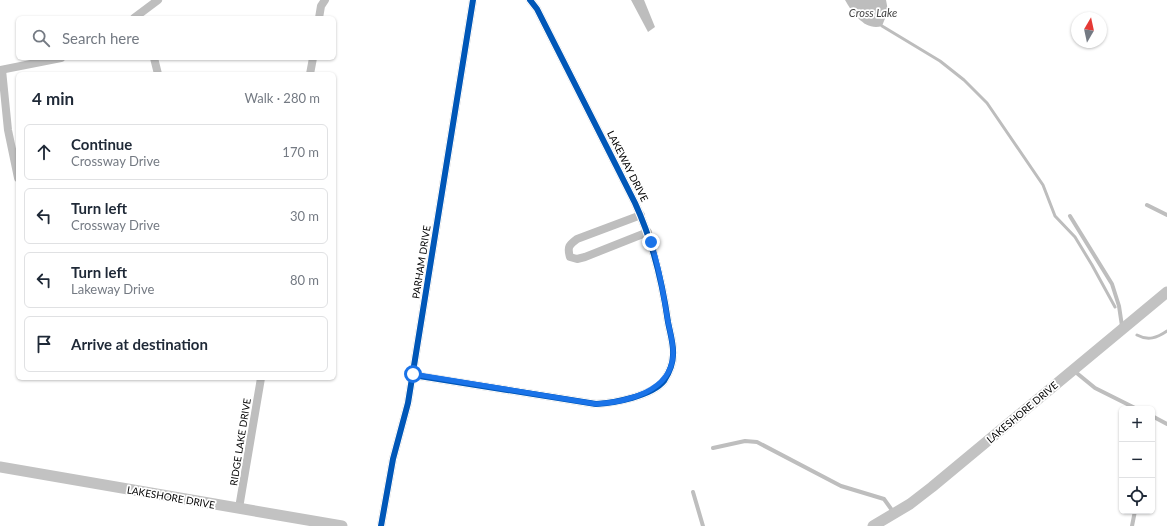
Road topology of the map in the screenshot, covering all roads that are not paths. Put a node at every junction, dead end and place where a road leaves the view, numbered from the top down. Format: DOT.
graph roads {
  1 [pos="158,0"];
  2 [pos="473,0"];
  3 [pos="530,0"];
  4 [pos="323,3"];
  5 [pos="137,16"];
  6 [pos="320,16"];
  7 [pos="51,60"];
  8 [pos="154,60"];
  9 [pos="313,60"];
  10 [pos="1,70"];
  11 [pos="158,72"];
  12 [pos="310,72"];
  13 [pos="16,168"];
  14 [pos="1147,204"];
  15 [pos="640,215"];
  16 [pos="1167,215"];
  17 [pos="1070,216"];
  18 [pos="648,232"];
  19 [pos="1167,292"];
  20 [pos="1123,329"];
  21 [pos="1073,370"];
  22 [pos="413,374"];
  23 [pos="261,380"];
  24 [pos="1131,406"];
  25 [pos="1155,418"];
  26 [pos="1167,424"];
  27 [pos="714,448"];
  28 [pos="0,467"];
  29 [pos="693,492"];
  30 [pos="239,508"];
  31 [pos="895,513"];
  32 [pos="1134,514"];
  33 [pos="342,526"];
  34 [pos="381,526"];
  35 [pos="703,526"];
  36 [pos="873,526"];
  37 [pos="1132,526"];
  1 -- 5 [label="street"];
  2 -- 22 [label="street, PARHAM DRIVE"];
  3 -- 15 [label="street, LAKEWAY DRIVE"];
  4 -- 6 [label="street"];
  7 -- 10 [label="street"];
  8 -- 11 [label="street"];
  9 -- 12 [label="street"];
  10 -- 13 [label="street"];
  14 -- 16 [label="lane"];
  15 -- 18 [label="street, LAKEWAY DRIVE"];
  15 -- 18 [label="street"];
  17 -- 20 [label="lane"];
  18 -- 22 [label="street, LAKEWAY DRIVE"];
  19 -- 20 [label="main road, LAKESHORE DRIVE"];
  20 -- 21 [label="main road, LAKESHORE DRIVE"];
  21 -- 24 [label="lane"];
  21 -- 31 [label="main road, LAKESHORE DRIVE"];
  22 -- 34 [label="street, PARHAM DRIVE"];
  23 -- 30 [label="street, RIDGE LAKE DRIVE"];
  25 -- 26 [label="lane"];
  27 -- 31 [label="lane"];
  28 -- 30 [label="main road, LAKESHORE DRIVE"];
  29 -- 35 [label="lane"];
  30 -- 33 [label="main road, LAKESHORE DRIVE"];
  31 -- 36 [label="main road, LAKESHORE DRIVE"];
  32 -- 37 [label="lane"];
}
